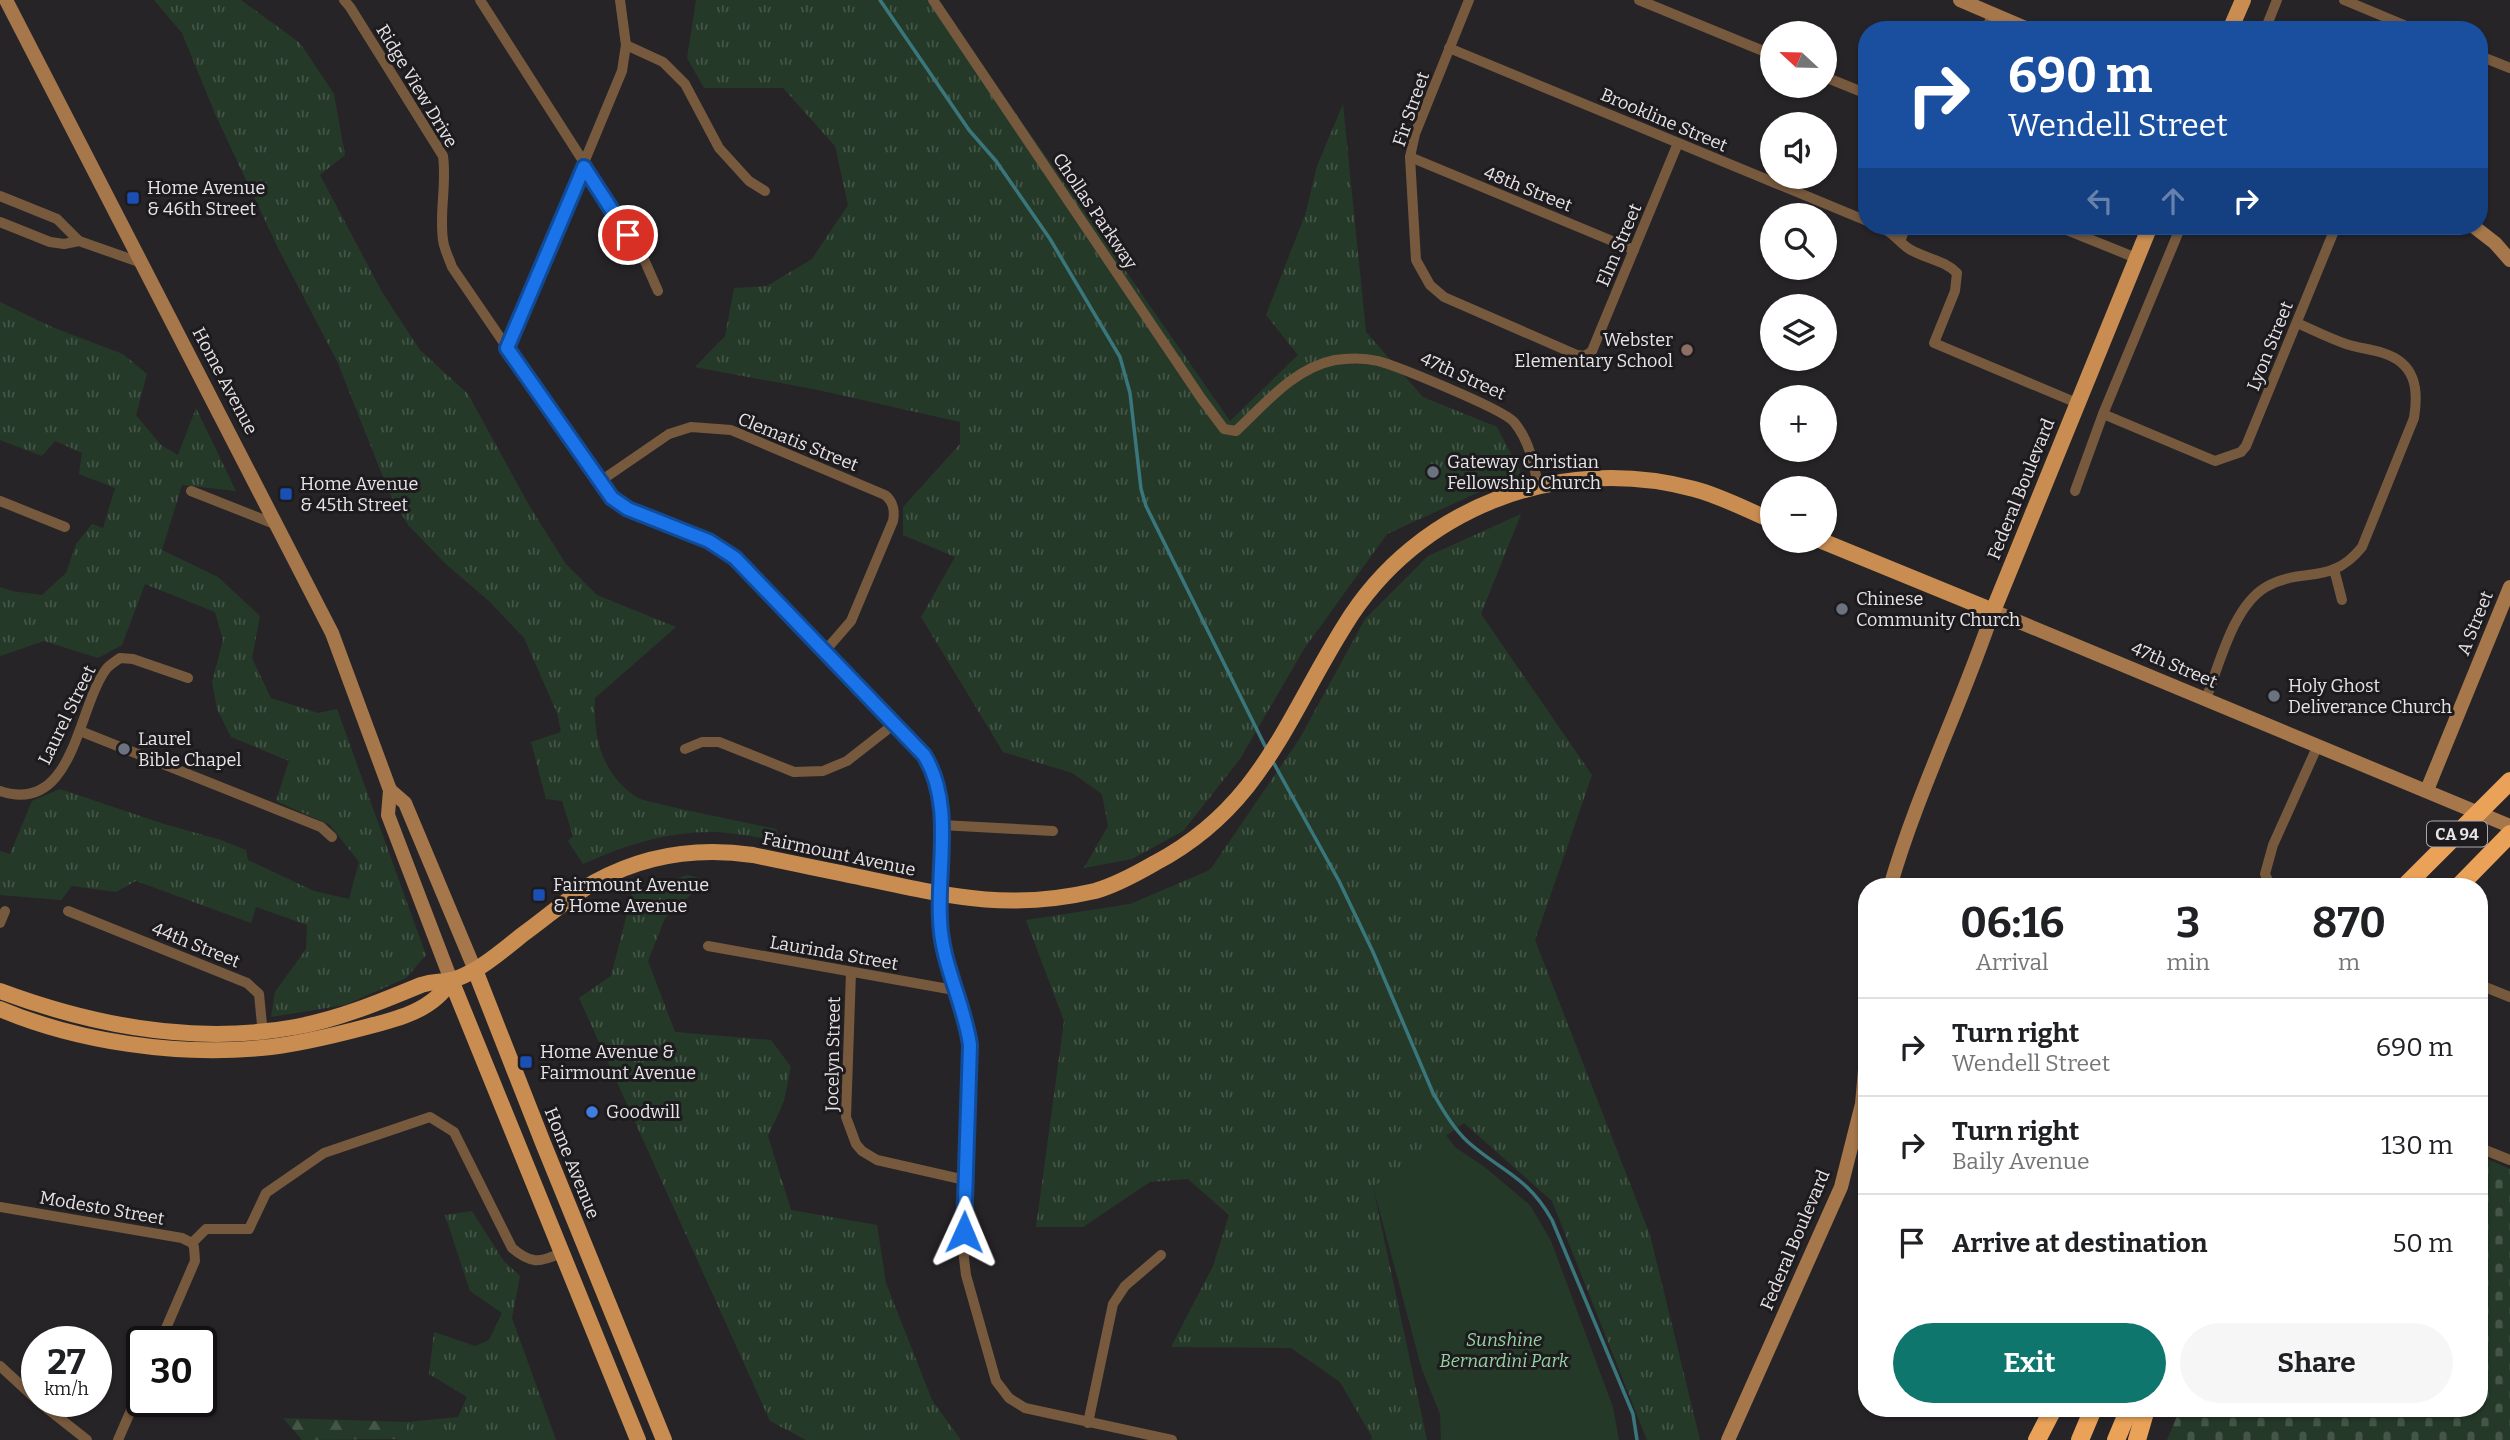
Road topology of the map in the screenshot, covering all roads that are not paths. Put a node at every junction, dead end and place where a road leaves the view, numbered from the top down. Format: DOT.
graph roads {
  1 [pos="6,0"];
  2 [pos="344,0"];
  3 [pos="480,0"];
  4 [pos="620,0"];
  5 [pos="933,0"];
  6 [pos="1469,0"];
  7 [pos="1639,0"];
  8 [pos="1960,0"];
  9 [pos="2242,0"];
  10 [pos="2277,0"];
  11 [pos="2344,0"];
  12 [pos="1992,15"];
  13 [pos="1990,21"];
  14 [pos="2007,21"];
  15 [pos="2234,21"];
  16 [pos="2268,21"];
  17 [pos="2394,21"];
  18 [pos="626,45"];
  19 [pos="1449,48"];
  20 [pos="1760,50"];
  21 [pos="2488,59"];
  22 [pos="2510,68"];
  23 [pos="1838,82"];
  24 [pos="1858,90"];
  25 [pos="1678,144"];
  26 [pos="1410,157"];
  27 [pos="584,165"];
  28 [pos="765,191"];
  29 [pos="0,196"];
  30 [pos="1858,217"];
  31 [pos="0,222"];
  32 [pos="1894,235"];
  33 [pos="1903,235"];
  34 [pos="2079,235"];
  35 [pos="2146,235"];
  36 [pos="2178,235"];
  37 [pos="2332,235"];
  38 [pos="2485,235"];
  39 [pos="1901,239"];
  40 [pos="79,241"];
  41 [pos="1634,250"];
  42 [pos="2136,258"];
  43 [pos="2510,260"];
  44 [pos="139,262"];
  45 [pos="658,291"];
  46 [pos="2297,323"];
  47 [pos="507,348"];
  48 [pos="1585,356"];
  49 [pos="2077,403"];
  50 [pos="2103,414"];
  51 [pos="1236,431"];
  52 [pos="599,482"];
  53 [pos="1538,486"];
  54 [pos="191,491"];
  55 [pos="2075,491"];
  56 [pos="0,501"];
  57 [pos="1760,516"];
  58 [pos="277,525"];
  59 [pos="65,527"];
  60 [pos="1837,547"];
  61 [pos="2334,569"];
  62 [pos="2510,587"];
  63 [pos="2342,600"];
  64 [pos="1993,611"];
  65 [pos="825,651"];
  66 [pos="188,678"];
  67 [pos="2206,699"];
  68 [pos="893,724"];
  69 [pos="80,731"];
  70 [pos="2318,745"];
  71 [pos="685,749"];
  72 [pos="2510,781"];
  73 [pos="390,790"];
  74 [pos="2427,790"];
  75 [pos="2,792"];
  76 [pos="941,825"];
  77 [pos="2510,826"];
  78 [pos="1053,831"];
  79 [pos="2510,834"];
  80 [pos="331,836"];
  81 [pos="1893,878"];
  82 [pos="2267,878"];
  83 [pos="2413,878"];
  84 [pos="2467,878"];
  85 [pos="940,894"];
  86 [pos="5,911"];
  87 [pos="68,911"];
  88 [pos="0,923"];
  89 [pos="708,946"];
  90 [pos="475,970"];
  91 [pos="851,972"];
  92 [pos="452,980"];
  93 [pos="2488,988"];
  94 [pos="954,990"];
  95 [pos="0,991"];
  96 [pos="2510,997"];
  97 [pos="0,1009"];
  98 [pos="263,1031"];
  99 [pos="264,1048"];
  100 [pos="1858,1120"];
  101 [pos="2488,1151"];
  102 [pos="2510,1160"];
  103 [pos="965,1181"];
  104 [pos="0,1206"];
  105 [pos="193,1245"];
  106 [pos="561,1253"];
  107 [pos="1161,1255"];
  108 [pos="167,1326"];
  109 [pos="0,1366"];
  110 [pos="21,1385"];
  111 [pos="59,1417"];
  112 [pos="128,1417"];
  113 [pos="2049,1417"];
  114 [pos="2090,1417"];
  115 [pos="2126,1417"];
  116 [pos="2144,1417"];
  117 [pos="1088,1423"];
  118 [pos="88,1440"];
  119 [pos="118,1440"];
  120 [pos="638,1440"];
  121 [pos="664,1440"];
  122 [pos="1172,1440"];
  123 [pos="1728,1440"];
  124 [pos="2037,1440"];
  125 [pos="2080,1440"];
  126 [pos="2116,1440"];
  127 [pos="2137,1440"];
  1 -- 44 [label="main road, Home Avenue"];
  2 -- 47 [label="street, Ridge View Drive"];
  3 -- 27 [label="street"];
  4 -- 18 [label="street"];
  5 -- 51 [label="street, Chollas Parkway"];
  6 -- 19 [label="street, Fir Street"];
  7 -- 20 [label="street"];
  8 -- 12 [label="main road"];
  9 -- 15 [label="main road"];
  10 -- 16 [label="street"];
  11 -- 17 [label="street"];
  12 -- 13 [label="street"];
  12 -- 14 [label="main road"];
  18 -- 27 [label="street"];
  18 -- 28 [label="street"];
  19 -- 25 [label="street, Brookline Street"];
  19 -- 26 [label="street, Fir Street"];
  21 -- 22 [label="street"];
  23 -- 24 [label="street"];
  25 -- 30 [label="street, Brookline Street"];
  25 -- 41 [label="street, Elm Street"];
  26 -- 41 [label="street, 48th Street"];
  26 -- 48 [label="street, Fir Street"];
  27 -- 45 [label="street"];
  27 -- 47 [label="street"];
  29 -- 40 [label="street"];
  31 -- 40 [label="street"];
  32 -- 39 [label="street"];
  33 -- 39 [label="street"];
  34 -- 42 [label="street"];
  35 -- 42 [label="main road, Federal Boulevard"];
  36 -- 50 [label="street"];
  37 -- 46 [label="street, Lyon Street"];
  38 -- 43 [label="main road"];
  39 -- 49 [label="street"];
  40 -- 44 [label="street"];
  41 -- 48 [label="street, Elm Street"];
  42 -- 49 [label="main road, Federal Boulevard"];
  44 -- 58 [label="main road, Home Avenue"];
  46 -- 50 [label="street, Lyon Street"];
  46 -- 61 [label="street"];
  47 -- 52 [label="street, Ridge View Drive"];
  49 -- 64 [label="main road, Federal Boulevard"];
  50 -- 55 [label="street"];
  51 -- 53 [label="street, 47th Street"];
  52 -- 65 [label="street, Ridge View Drive"];
  52 -- 65 [label="street, Clematis Street"];
  53 -- 57 [label="main road"];
  53 -- 85 [label="main road, Fairmount Avenue"];
  54 -- 58 [label="street"];
  56 -- 59 [label="street"];
  58 -- 73 [label="main road, Home Avenue"];
  60 -- 64 [label="main road, 47th Street"];
  61 -- 63 [label="street"];
  61 -- 67 [label="street"];
  62 -- 74 [label="main road, A Street"];
  64 -- 67 [label="main road, 47th Street"];
  64 -- 81 [label="main road, Federal Boulevard"];
  65 -- 68 [label="street, Ridge View Drive"];
  66 -- 69 [label="street, Laurel Street"];
  67 -- 70 [label="main road, 47th Street"];
  68 -- 71 [label="street"];
  68 -- 76 [label="street, Ridge View Drive"];
  69 -- 75 [label="street, Laurel Street"];
  69 -- 80 [label="street"];
  70 -- 74 [label="main road, 47th Street"];
  70 -- 82 [label="street"];
  72 -- 83 [label="highway, CA 94"];
  73 -- 90 [label="main road, Home Avenue"];
  73 -- 92 [label="main road, Home Avenue"];
  74 -- 77 [label="main road, 47th Street"];
  76 -- 78 [label="street"];
  76 -- 85 [label="street, Ridge View Drive"];
  79 -- 84 [label="highway, CA 94"];
  85 -- 90 [label="main road, Fairmount Avenue"];
  85 -- 94 [label="street, Ridge View Drive"];
  86 -- 88 [label="street"];
  87 -- 98 [label="street, 44th Street"];
  89 -- 91 [label="street, Laurinda Street"];
  90 -- 92 [label="main road, Fairmount Avenue"];
  90 -- 121 [label="main road, Home Avenue"];
  91 -- 94 [label="street, Laurinda Street"];
  91 -- 103 [label="street, Jocelyn Street"];
  92 -- 98 [label="main road, Fairmount Avenue"];
  92 -- 99 [label="main road, Fairmount Avenue"];
  92 -- 106 [label="main road, Home Avenue"];
  93 -- 96 [label="street"];
  94 -- 103 [label="street, Ridge View Drive"];
  95 -- 98 [label="main road, Fairmount Avenue"];
  97 -- 99 [label="main road, Fairmount Avenue"];
  98 -- 99 [label="street, 44th Street"];
  100 -- 123 [label="main road, Federal Boulevard"];
  101 -- 102 [label="street"];
  103 -- 117 [label="street, Ridge View Drive"];
  104 -- 105 [label="street, Modesto Street"];
  105 -- 106 [label="street"];
  105 -- 108 [label="street"];
  106 -- 120 [label="main road, Home Avenue"];
  107 -- 117 [label="street"];
  109 -- 110 [label="street"];
  111 -- 118 [label="street"];
  112 -- 119 [label="street"];
  113 -- 124 [label="highway"];
  114 -- 125 [label="highway"];
  115 -- 126 [label="highway"];
  116 -- 127 [label="highway"];
  117 -- 122 [label="street, Ridge View Drive"];
}
